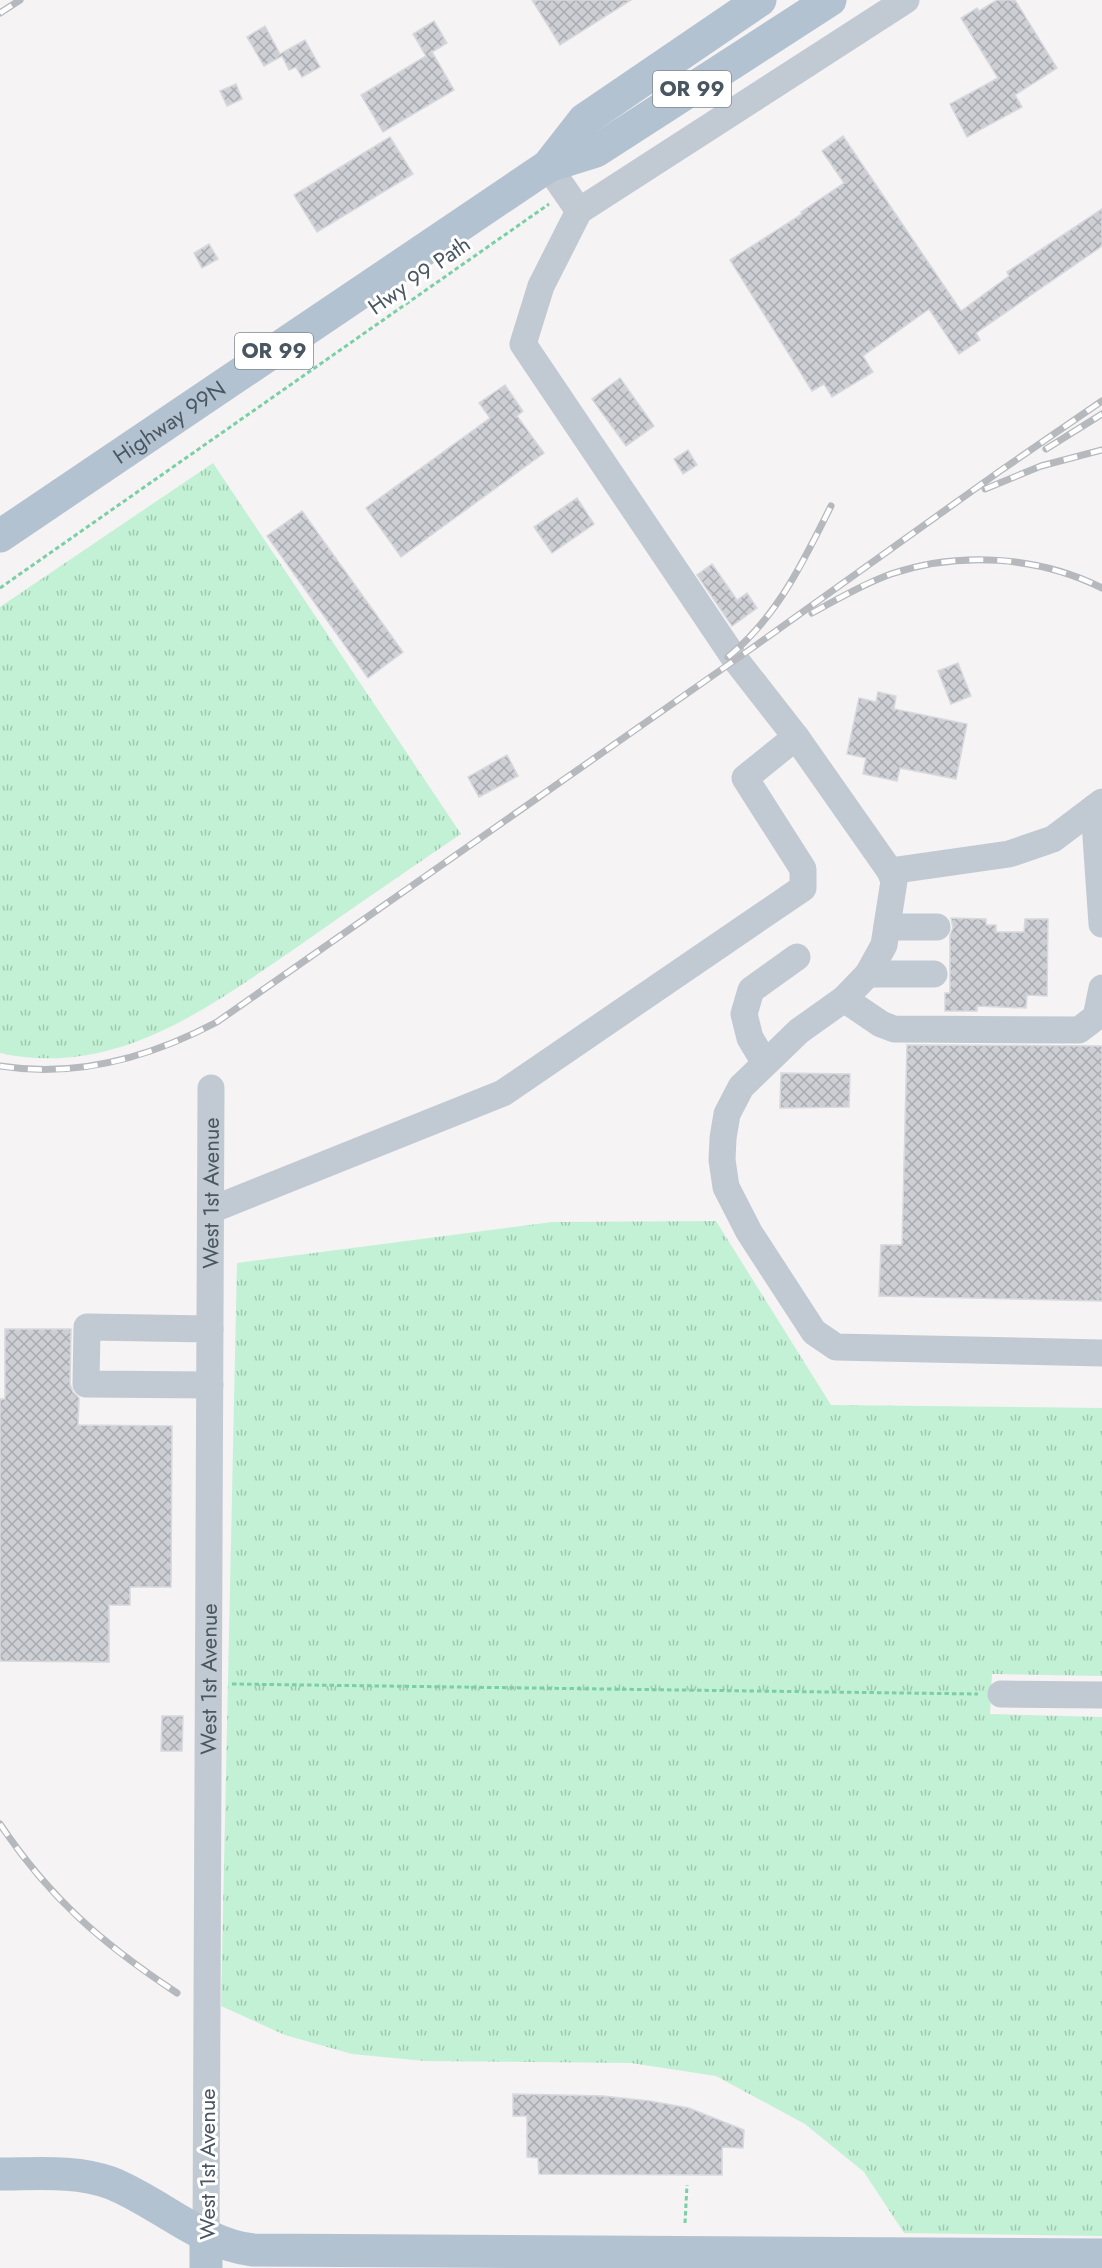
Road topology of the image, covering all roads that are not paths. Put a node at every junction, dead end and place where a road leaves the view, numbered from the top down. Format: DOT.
graph roads {
  1 [pos="760,0"];
  2 [pos="830,0"];
  3 [pos="906,0"];
  4 [pos="548,166"];
  5 [pos="572,202"];
  6 [pos="0,536"];
  7 [pos="796,737"];
  8 [pos="1098,805"];
  9 [pos="890,871"];
  10 [pos="1102,924"];
  11 [pos="887,927"];
  12 [pos="937,927"];
  13 [pos="797,957"];
  14 [pos="868,974"];
  15 [pos="934,974"];
  16 [pos="1102,988"];
  17 [pos="844,999"];
  18 [pos="765,1063"];
  19 [pos="211,1088"];
  20 [pos="211,1210"];
  21 [pos="210,1329"];
  22 [pos="1102,1353"];
  23 [pos="210,1385"];
  24 [pos="1001,1694"];
  25 [pos="1102,1695"];
  26 [pos="0,2174"];
  27 [pos="206,2235"];
  28 [pos="1102,2254"];
  29 [pos="626,2260"];
  30 [pos="822,2261"];
  31 [pos="962,2261"];
  32 [pos="206,2268"];
  1 -- 4 [label="main road, OR 99"];
  2 -- 4 [label="main road, OR 99"];
  3 -- 5 [label="street"];
  4 -- 5 [label="street"];
  4 -- 6 [label="main road, Highway 99N / OR 99"];
  5 -- 7 [label="street"];
  7 -- 9 [label="street"];
  7 -- 20 [label="street"];
  8 -- 9 [label="street"];
  8 -- 10 [label="street"];
  9 -- 11 [label="street"];
  11 -- 12 [label="street"];
  11 -- 14 [label="street"];
  13 -- 18 [label="street"];
  14 -- 15 [label="street"];
  14 -- 17 [label="street"];
  16 -- 17 [label="street"];
  17 -- 18 [label="street"];
  18 -- 22 [label="street"];
  19 -- 20 [label="street, West 1st Avenue"];
  20 -- 21 [label="street, West 1st Avenue"];
  21 -- 23 [label="street, West 1st Avenue"];
  21 -- 23 [label="street"];
  23 -- 27 [label="street, West 1st Avenue"];
  24 -- 25 [label="street"];
  26 -- 27 [label="main road"];
  27 -- 29 [label="main road"];
  27 -- 32 [label="main road, West 1st Avenue"];
  28 -- 31 [label="main road"];
  29 -- 30 [label="main road"];
  30 -- 31 [label="main road"];
}
